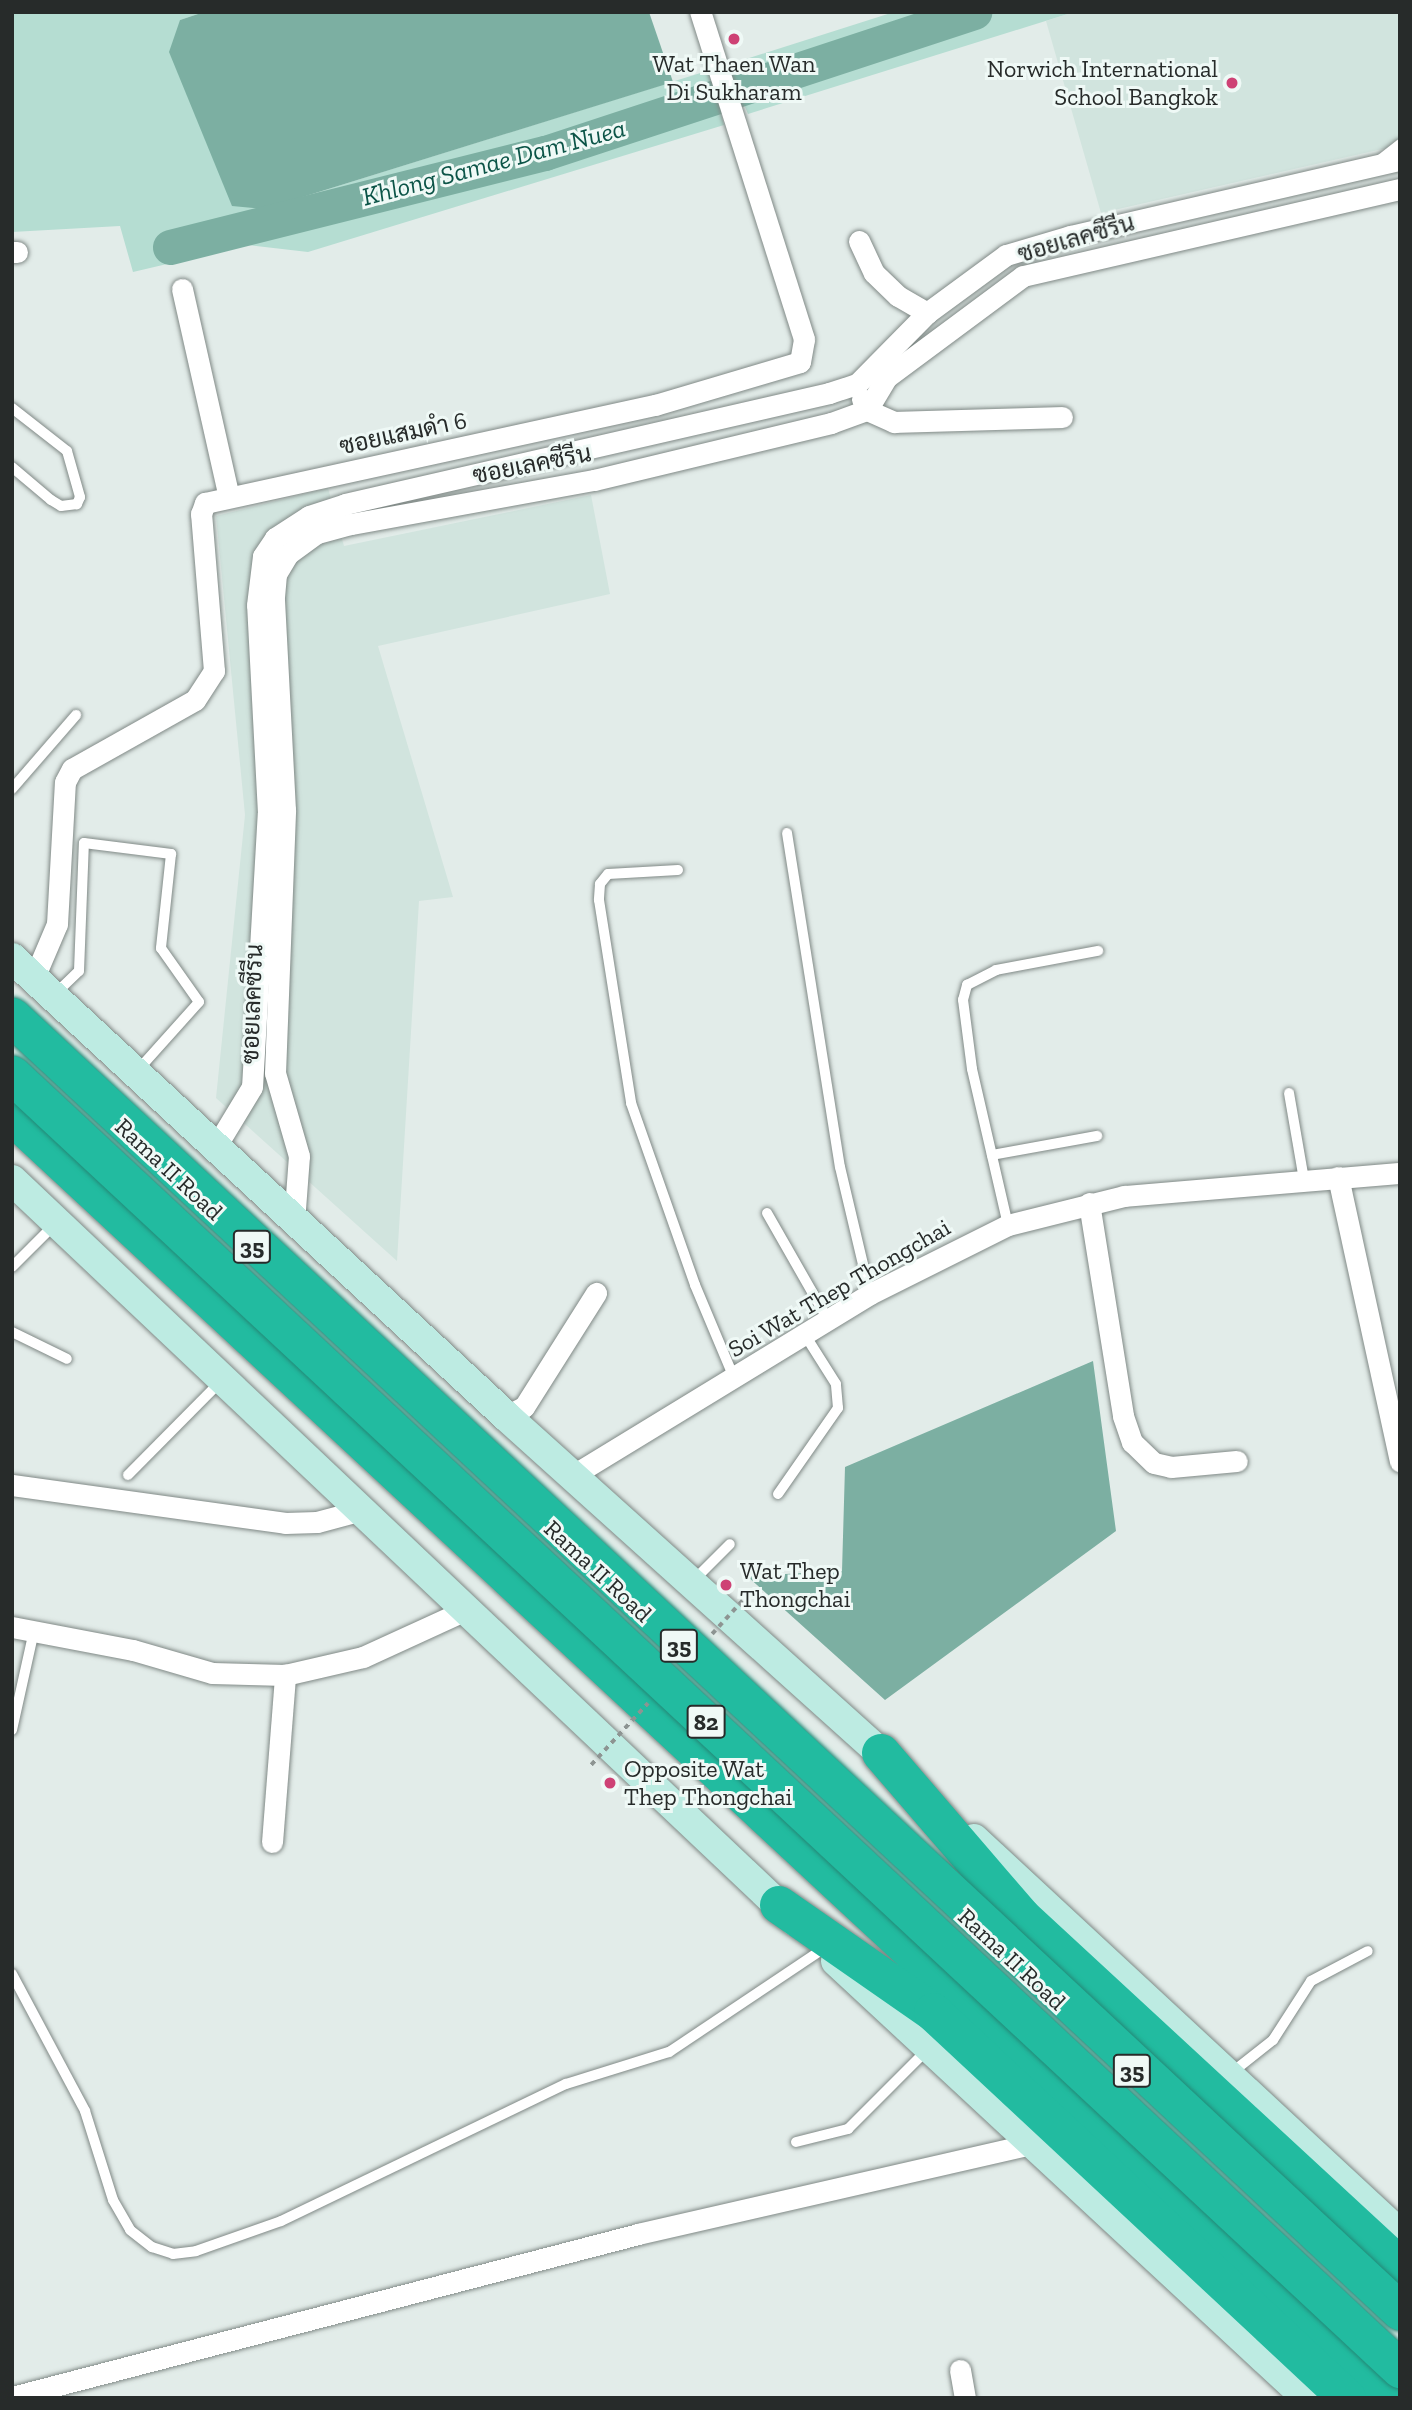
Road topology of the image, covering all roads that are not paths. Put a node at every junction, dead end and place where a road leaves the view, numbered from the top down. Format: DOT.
graph roads {
  1 [pos="700,12"];
  2 [pos="1400,144"];
  3 [pos="1400,160"];
  4 [pos="1374,166"];
  5 [pos="1400,189"];
  6 [pos="1200,206"];
  7 [pos="1207,232"];
  8 [pos="859,241"];
  9 [pos="182,289"];
  10 [pos="927,313"];
  11 [pos="857,384"];
  12 [pos="12,408"];
  13 [pos="866,410"];
  14 [pos="1062,417"];
  15 [pos="12,467"];
  16 [pos="229,497"];
  17 [pos="345,504"];
  18 [pos="351,524"];
  19 [pos="76,715"];
  20 [pos="12,789"];
  21 [pos="277,811"];
  22 [pos="787,833"];
  23 [pos="678,870"];
  24 [pos="1098,951"];
  25 [pos="33,977"];
  26 [pos="12,1019"];
  27 [pos="136,1073"];
  28 [pos="12,1075"];
  29 [pos="1289,1093"];
  30 [pos="12,1116"];
  31 [pos="1097,1136"];
  32 [pos="215,1148"];
  33 [pos="992,1155"];
  34 [pos="1400,1173"];
  35 [pos="1338,1177"];
  36 [pos="12,1180"];
  37 [pos="1304,1180"];
  38 [pos="1089,1203"];
  39 [pos="767,1213"];
  40 [pos="57,1222"];
  41 [pos="294,1222"];
  42 [pos="1008,1225"];
  43 [pos="12,1267"];
  44 [pos="596,1293"];
  45 [pos="870,1294"];
  46 [pos="828,1320"];
  47 [pos="12,1332"];
  48 [pos="805,1335"];
  49 [pos="67,1359"];
  50 [pos="224,1378"];
  51 [pos="734,1378"];
  52 [pos="506,1416"];
  53 [pos="1237,1461"];
  54 [pos="1400,1461"];
  55 [pos="575,1474"];
  56 [pos="128,1475"];
  57 [pos="12,1485"];
  58 [pos="778,1494"];
  59 [pos="362,1510"];
  60 [pos="730,1544"];
  61 [pos="693,1581"];
  62 [pos="468,1609"];
  63 [pos="12,1628"];
  64 [pos="34,1631"];
  65 [pos="285,1675"];
  66 [pos="12,1730"];
  67 [pos="881,1754"];
  68 [pos="864,1820"];
  69 [pos="272,1842"];
  70 [pos="819,1868"];
  71 [pos="779,1905"];
  72 [pos="1022,1917"];
  73 [pos="823,1949"];
  74 [pos="1368,1951"];
  75 [pos="12,1974"];
  76 [pos="931,2030"];
  77 [pos="1230,2074"];
  78 [pos="796,2142"];
  79 [pos="1032,2144"];
  80 [pos="1391,2221"];
  81 [pos="1400,2266"];
  82 [pos="1400,2311"];
  83 [pos="1400,2321"];
  84 [pos="1400,2369"];
  85 [pos="960,2370"];
  86 [pos="12,2397"];
  87 [pos="965,2398"];
  88 [pos="1307,2398"];
  89 [pos="1347,2398"];
  90 [pos="1392,2398"];
  1 -- 16 [label="street, ซอยแสมดำ 6"];
  2 -- 4 [label="lane"];
  3 -- 4 [label="street, ซอยเลคซีรีน"];
  4 -- 6 [label="street, ซอยเลคซีรีน"];
  5 -- 7 [label="street, ซอยเลคซีรีน"];
  6 -- 7 [label="street"];
  6 -- 10 [label="street, ซอยเลคซีรีน"];
  7 -- 13 [label="street, ซอยเลคซีรีน"];
  8 -- 10 [label="street"];
  9 -- 16 [label="street"];
  10 -- 11 [label="street, ซอยเลคซีรีน"];
  11 -- 13 [label="street"];
  11 -- 17 [label="street, ซอยเลคซีรีน"];
  12 -- 15 [label="lane"];
  13 -- 14 [label="street"];
  13 -- 18 [label="street, ซอยเลคซีรีน"];
  16 -- 25 [label="street, ซอยแสมดำ 6"];
  17 -- 18 [label="street"];
  17 -- 21 [label="street, ซอยเลคซีรีน"];
  18 -- 21 [label="street, ซอยเลคซีรีน"];
  19 -- 20 [label="lane"];
  21 -- 32 [label="street, ซอยเลคซีรีน"];
  21 -- 41 [label="street, ซอยเลคซีรีน"];
  22 -- 45 [label="lane"];
  23 -- 51 [label="lane"];
  24 -- 33 [label="lane"];
  25 -- 27 [label="main road, Rama II Road / 35"];
  25 -- 27 [label="lane"];
  26 -- 68 [label="highway, Rama II Road / 35"];
  26 -- 82 [label="highway, 82, bridge"];
  27 -- 32 [label="main road, Rama II Road / 35"];
  28 -- 84 [label="highway, 82, bridge"];
  29 -- 37 [label="lane"];
  30 -- 70 [label="highway, 35"];
  31 -- 33 [label="lane"];
  32 -- 41 [label="main road, Rama II Road / 35"];
  33 -- 42 [label="lane"];
  34 -- 35 [label="street, Soi Wat Thep Thongchai"];
  35 -- 37 [label="street, Soi Wat Thep Thongchai"];
  35 -- 54 [label="street"];
  36 -- 40 [label="main road"];
  37 -- 38 [label="street, Soi Wat Thep Thongchai"];
  38 -- 42 [label="street, Soi Wat Thep Thongchai"];
  38 -- 53 [label="street"];
  39 -- 46 [label="lane"];
  40 -- 43 [label="lane"];
  40 -- 50 [label="main road"];
  41 -- 52 [label="main road, Rama II Road / 35"];
  42 -- 45 [label="street, Soi Wat Thep Thongchai"];
  44 -- 52 [label="street"];
  45 -- 46 [label="street, Soi Wat Thep Thongchai"];
  46 -- 48 [label="street, Soi Wat Thep Thongchai"];
  47 -- 49 [label="lane"];
  48 -- 51 [label="street, Soi Wat Thep Thongchai"];
  48 -- 58 [label="lane"];
  50 -- 56 [label="lane"];
  50 -- 59 [label="main road"];
  51 -- 55 [label="street, Soi Wat Thep Thongchai"];
  52 -- 55 [label="main road, Rama II Road / 35"];
  55 -- 61 [label="main road, Rama II Road / 35"];
  57 -- 59 [label="street"];
  59 -- 62 [label="main road"];
  60 -- 61 [label="lane"];
  61 -- 67 [label="main road, Rama II Road / 35"];
  62 -- 65 [label="street"];
  62 -- 71 [label="main road"];
  63 -- 64 [label="street"];
  64 -- 65 [label="street"];
  64 -- 66 [label="lane"];
  65 -- 69 [label="street"];
  67 -- 72 [label="highway"];
  67 -- 77 [label="main road, Rama II Road / 35"];
  68 -- 72 [label="highway"];
  68 -- 83 [label="highway, Rama II Road / 35"];
  70 -- 76 [label="highway"];
  70 -- 90 [label="highway, 35"];
  71 -- 73 [label="main road"];
  71 -- 76 [label="highway"];
  72 -- 81 [label="highway"];
  73 -- 75 [label="lane"];
  73 -- 76 [label="main road"];
  74 -- 77 [label="lane"];
  76 -- 78 [label="lane"];
  76 -- 79 [label="main road"];
  76 -- 89 [label="highway"];
  77 -- 80 [label="main road, Rama II Road / 35"];
  79 -- 86 [label="street"];
  79 -- 88 [label="main road"];
  85 -- 87 [label="street"];
}
